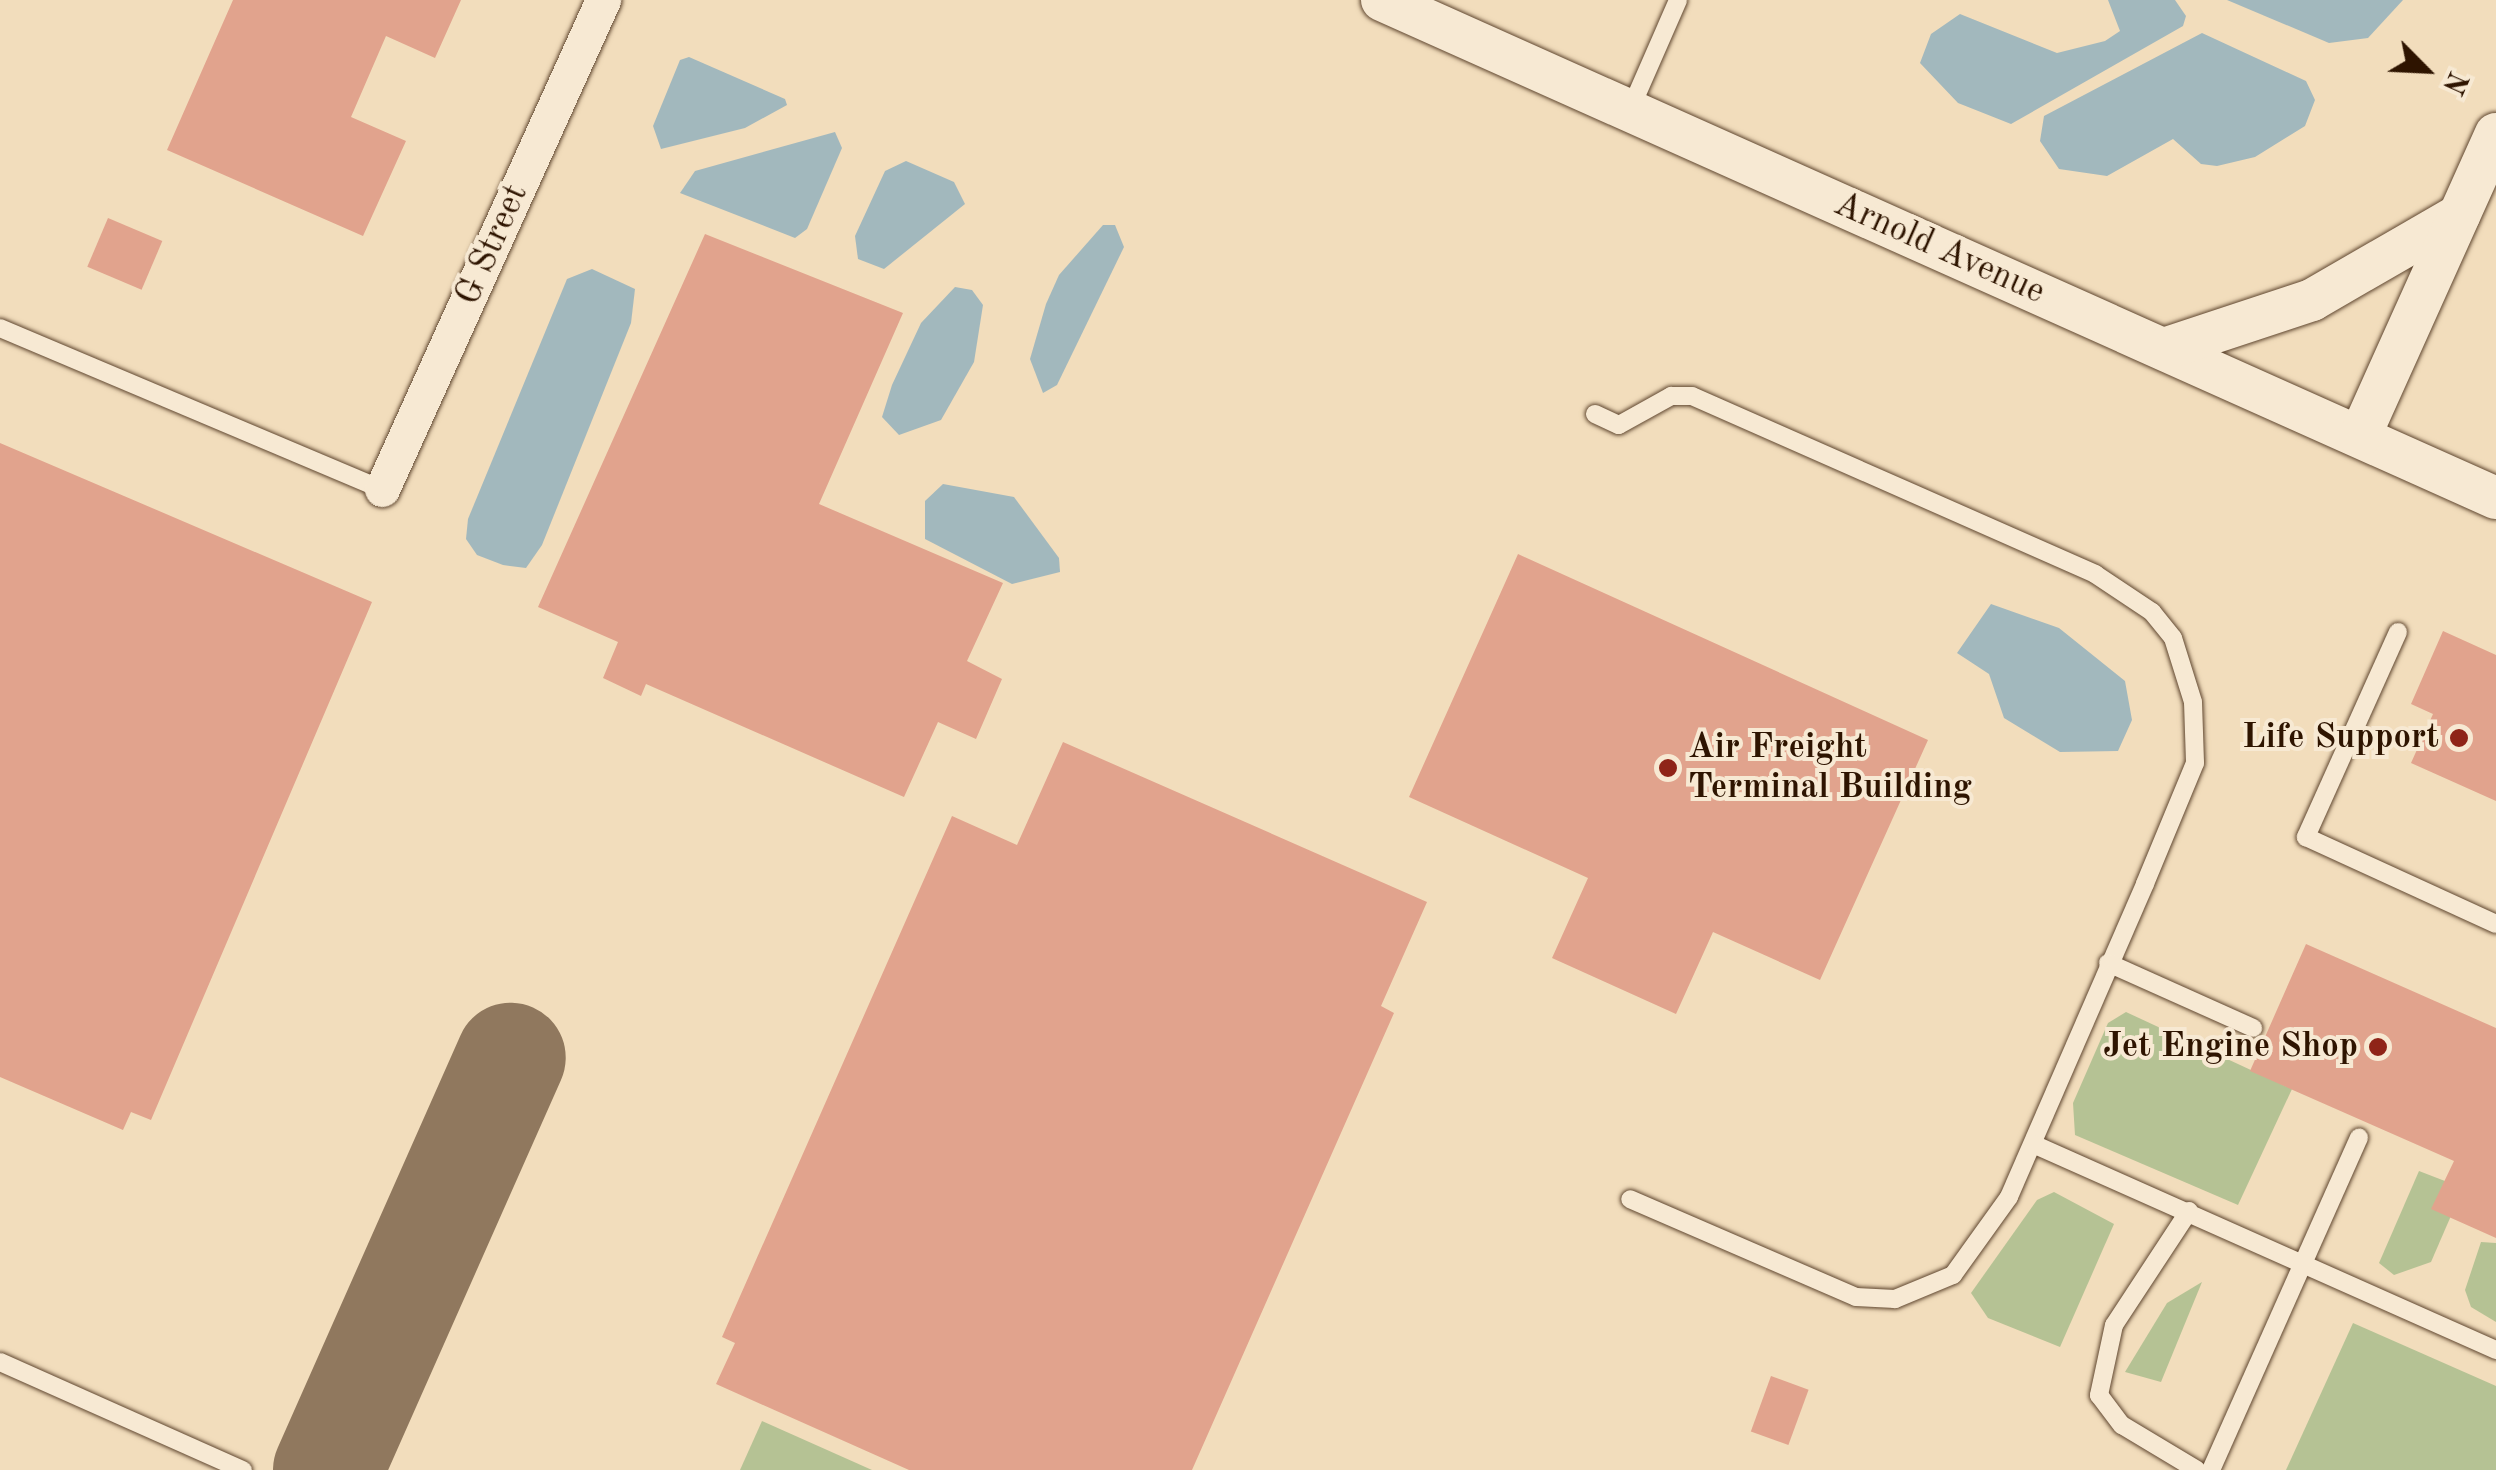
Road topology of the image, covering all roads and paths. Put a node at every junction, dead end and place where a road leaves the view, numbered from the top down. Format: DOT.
graph roads {
  1 [pos="604,0"];
  2 [pos="1382,0"];
  3 [pos="1678,0"];
  4 [pos="1630,111"];
  5 [pos="2496,134"];
  6 [pos="2460,215"];
  7 [pos="0,328"];
  8 [pos="2164,349"];
  9 [pos="1594,414"];
  10 [pos="2360,436"];
  11 [pos="382,489"];
  12 [pos="2496,498"];
  13 [pos="2398,632"];
  14 [pos="2496,924"];
  15 [pos="2108,963"];
  16 [pos="2253,1028"];
  17 [pos="2359,1136"];
  18 [pos="2032,1144"];
  19 [pos="1630,1199"];
  20 [pos="2188,1211"];
  21 [pos="2305,1262"];
  22 [pos="2496,1350"];
  23 [pos="0,1362"];
  24 [pos="242,1470"];
  25 [pos="2197,1470"];
  26 [pos="2211,1470"];
  1 -- 11 [label="street, G Street"];
  2 -- 4 [label="street, Arnold Avenue"];
  3 -- 4 [label="lane"];
  4 -- 8 [label="street, Arnold Avenue"];
  5 -- 6 [label="street"];
  6 -- 8 [label="street"];
  6 -- 10 [label="street"];
  7 -- 11 [label="lane"];
  8 -- 10 [label="street, Arnold Avenue"];
  9 -- 15 [label="lane"];
  10 -- 12 [label="street, Arnold Avenue"];
  13 -- 14 [label="lane"];
  15 -- 16 [label="lane"];
  15 -- 18 [label="lane"];
  17 -- 21 [label="lane"];
  18 -- 19 [label="lane"];
  18 -- 20 [label="lane"];
  20 -- 21 [label="lane"];
  20 -- 25 [label="lane"];
  21 -- 22 [label="lane"];
  21 -- 26 [label="lane"];
  23 -- 24 [label="lane"];
}
